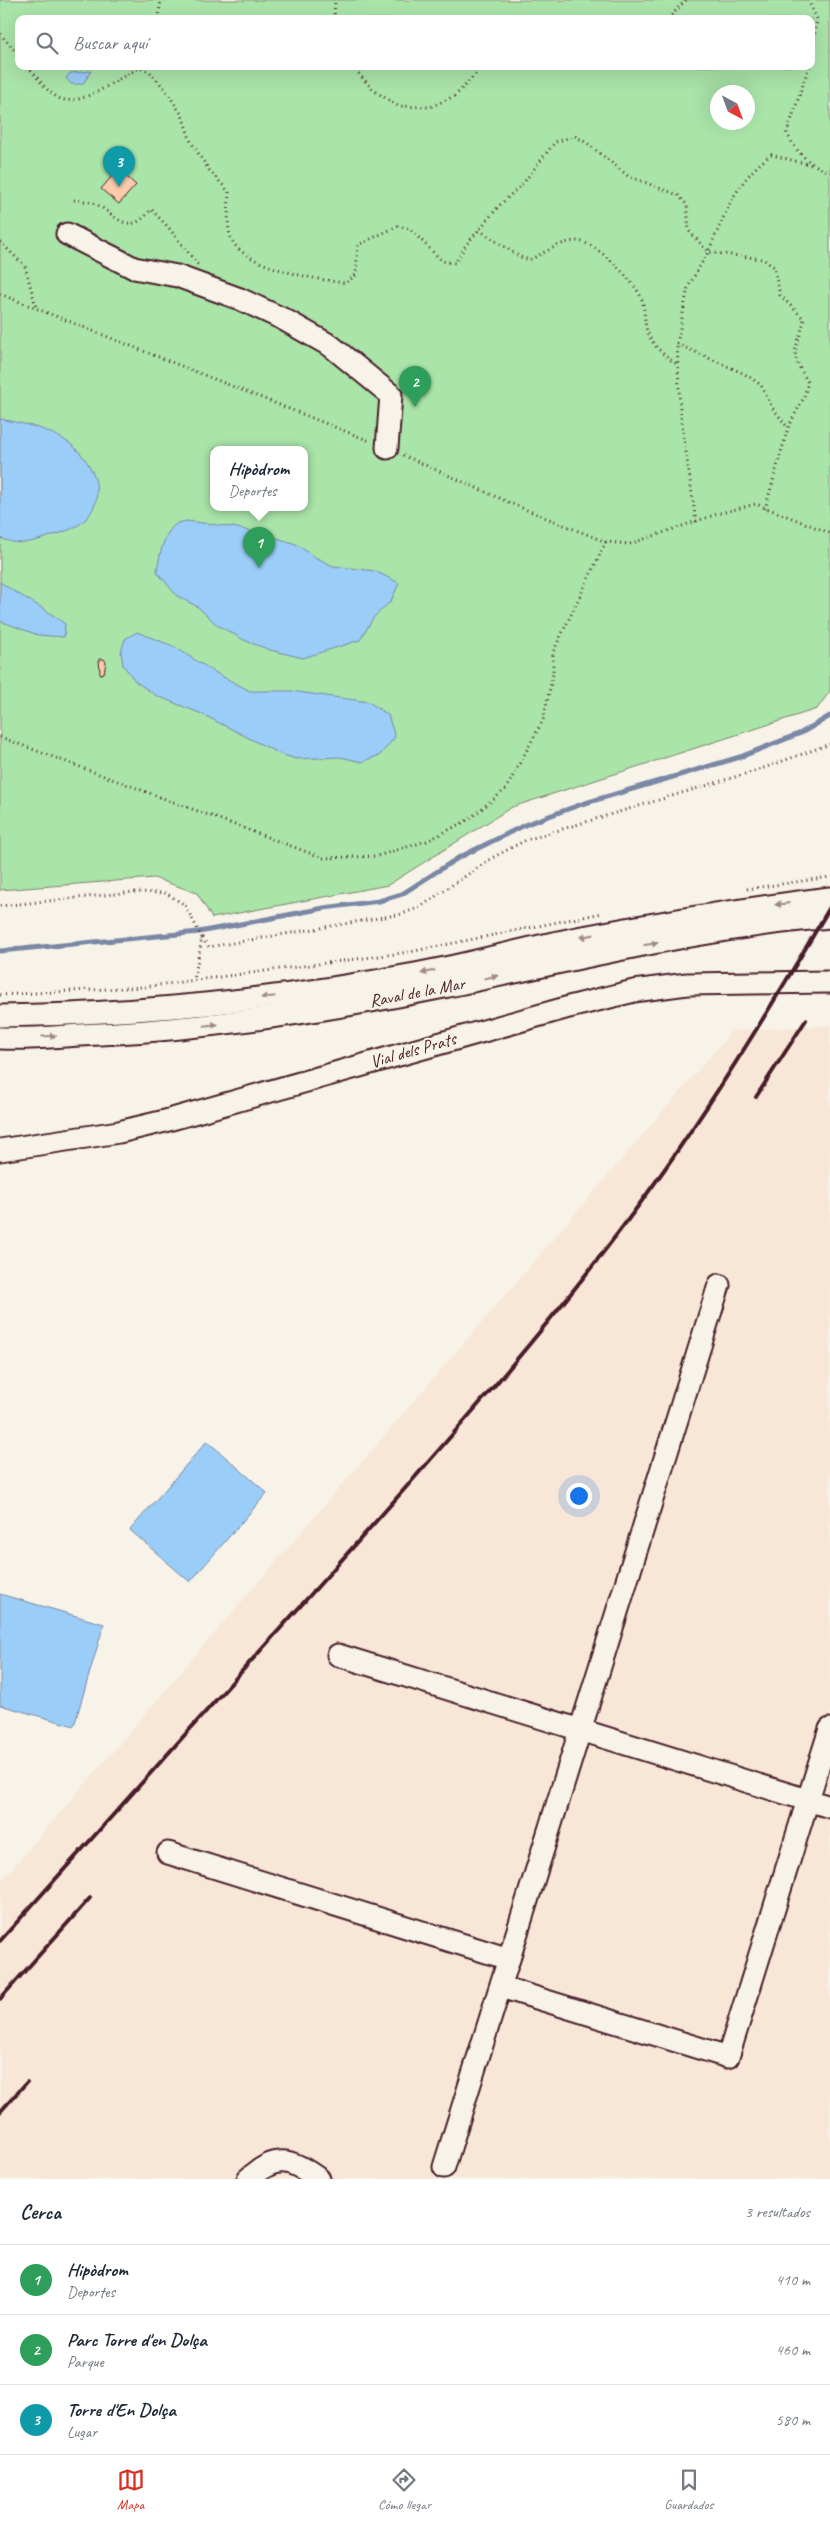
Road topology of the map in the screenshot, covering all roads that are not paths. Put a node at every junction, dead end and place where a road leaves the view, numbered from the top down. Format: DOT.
graph roads {
  1 [pos="67,234"];
  2 [pos="387,448"];
  3 [pos="830,898"];
  4 [pos="830,917"];
  5 [pos="830,982"];
  6 [pos="0,1016"];
  7 [pos="0,1038"];
  8 [pos="0,1150"];
  9 [pos="719,1285"];
  10 [pos="338,1655"];
  11 [pos="830,1729"];
  12 [pos="580,1730"];
  13 [pos="808,1800"];
  14 [pos="830,1807"];
  15 [pos="168,1853"];
  16 [pos="509,1959"];
  17 [pos="500,1987"];
  18 [pos="444,2167"];
  19 [pos="248,2179"];
  20 [pos="319,2179"];
  1 -- 2 [label="street"];
  3 -- 6 [label="street, Raval de la Mar, one-way"];
  7 -- 4 [label="street, Raval de la Mar, one-way"];
  5 -- 8 [label="street, Vial dels Prats"];
  9 -- 12 [label="street"];
  10 -- 12 [label="street"];
  11 -- 13 [label="street"];
  12 -- 13 [label="street"];
  12 -- 16 [label="street"];
  13 -- 14 [label="street"];
  13 -- 17 [label="street"];
  15 -- 16 [label="street"];
  16 -- 17 [label="street"];
  17 -- 18 [label="street"];
  19 -- 20 [label="street"];
}
